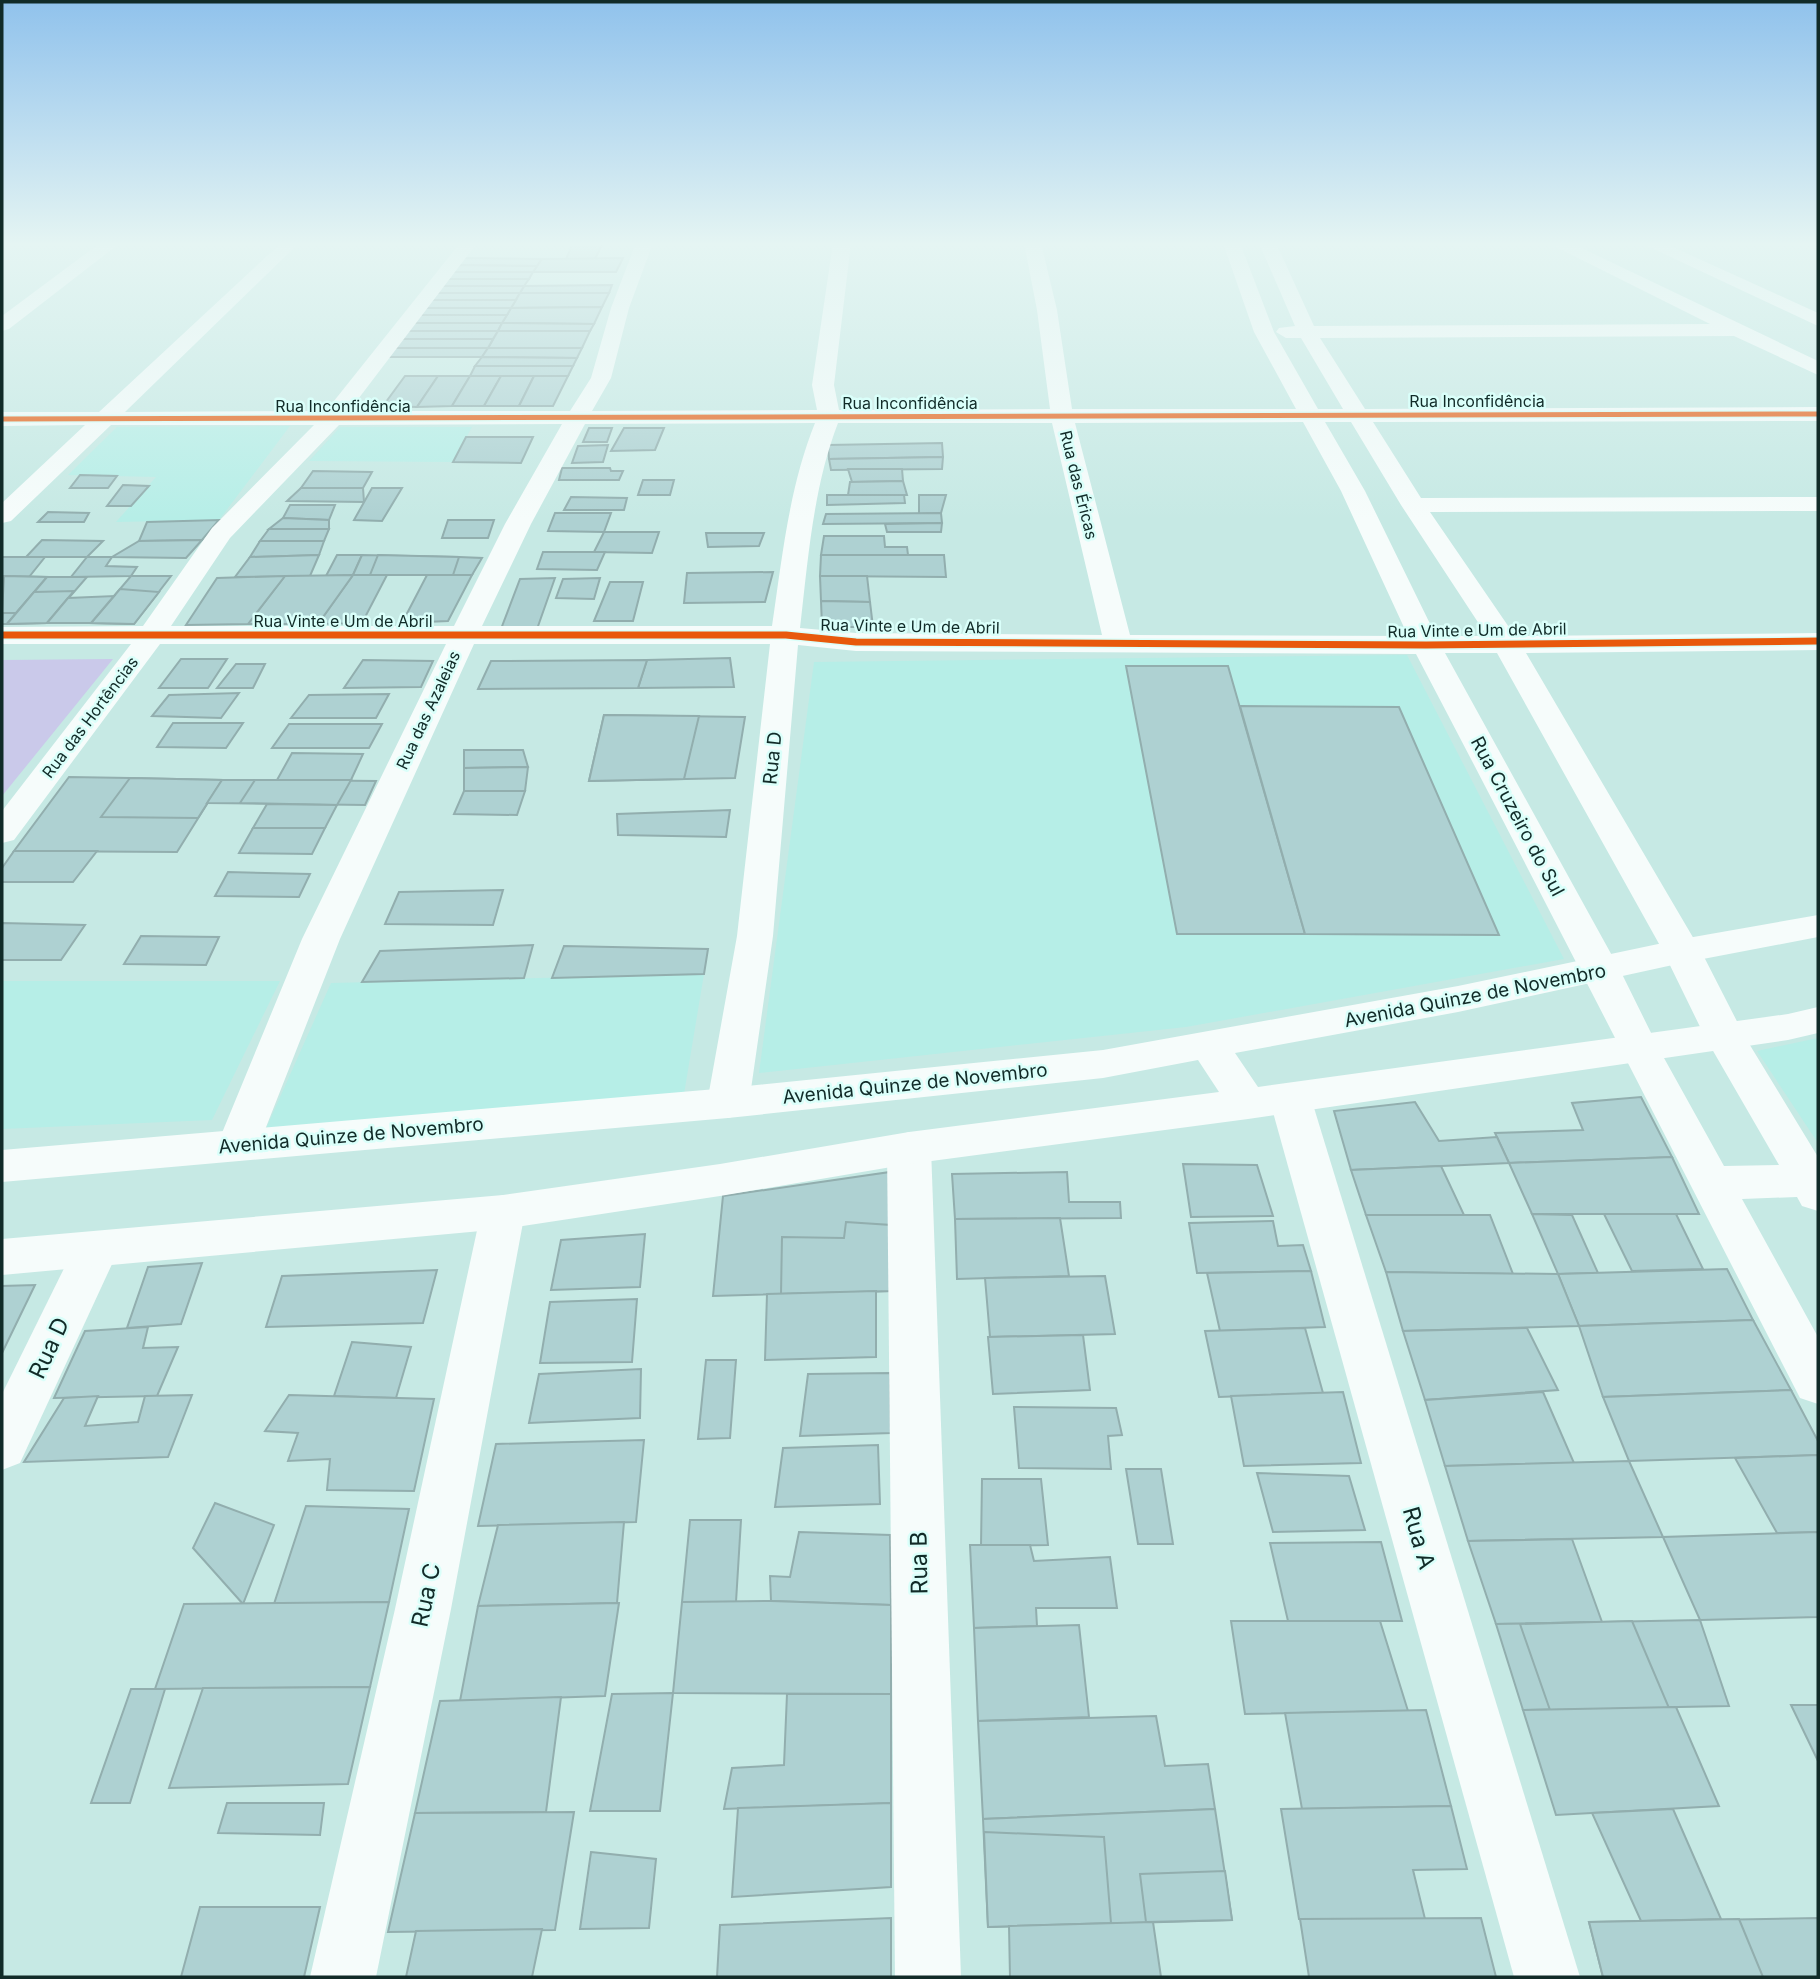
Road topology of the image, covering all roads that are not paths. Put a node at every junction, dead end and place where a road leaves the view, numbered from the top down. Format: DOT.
graph roads {
  1 [pos="192,335"];
  2 [pos="397,335"];
  3 [pos="613,335"];
  4 [pos="829,335"];
  5 [pos="1051,335"];
  6 [pos="1266,335"];
  7 [pos="1309,335"];
  8 [pos="1750,335"];
  9 [pos="1818,369"];
  10 [pos="1818,414"];
  11 [pos="1310,416"];
  12 [pos="1357,416"];
  13 [pos="830,417"];
  14 [pos="1062,418"];
  15 [pos="2,419"];
  16 [pos="577,419"];
  17 [pos="102,420"];
  18 [pos="331,420"];
  19 [pos="1818,504"];
  20 [pos="1413,505"];
  21 [pos="2,516"];
  22 [pos="2,635"];
  23 [pos="1818,641"];
  24 [pos="1118,643"];
  25 [pos="1506,643"];
  26 [pos="460,644"];
  27 [pos="784,645"];
  28 [pos="1426,645"];
  29 [pos="143,646"];
  30 [pos="2,656"];
  31 [pos="2,833"];
  32 [pos="1818,926"];
  33 [pos="1682,951"];
  34 [pos="1601,970"];
  35 [pos="1818,1020"];
  36 [pos="1725,1037"];
  37 [pos="1208,1045"];
  38 [pos="1639,1049"];
  39 [pos="1269,1101"];
  40 [pos="728,1102"];
  41 [pos="238,1145"];
  42 [pos="909,1148"];
  43 [pos="2,1166"];
  44 [pos="1710,1182"];
  45 [pos="1815,1185"];
  46 [pos="503,1212"];
  47 [pos="96,1249"];
  48 [pos="2,1257"];
  49 [pos="1818,1383"];
  50 [pos="2,1447"];
  51 [pos="344,1977"];
  52 [pos="928,1977"];
  53 [pos="1547,1977"];
  1 -- 17 [label="street"];
  2 -- 18 [label="street, Rua das Hortências"];
  3 -- 16 [label="street, Rua das Azaleias"];
  4 -- 13 [label="street"];
  5 -- 14 [label="street, Rua das Éricas"];
  6 -- 11 [label="street, Rua Cruzeiro do Sul"];
  7 -- 12 [label="street"];
  8 -- 9 [label="street"];
  10 -- 12 [label="street, Rua Inconfidência"];
  11 -- 12 [label="street, Rua Inconfidência"];
  11 -- 14 [label="street, Rua Inconfidência"];
  11 -- 28 [label="street, Rua Cruzeiro do Sul"];
  12 -- 20 [label="street"];
  13 -- 14 [label="street, Rua Inconfidência"];
  13 -- 16 [label="street, Rua Inconfidência"];
  13 -- 27 [label="street, Rua D"];
  14 -- 24 [label="street, Rua das Éricas"];
  15 -- 17 [label="street, Rua Inconfidência"];
  16 -- 18 [label="street, Rua Inconfidência"];
  16 -- 26 [label="street, Rua das Azaleias"];
  17 -- 18 [label="street, Rua Inconfidência"];
  17 -- 21 [label="street"];
  18 -- 29 [label="street, Rua das Hortências"];
  19 -- 20 [label="street"];
  20 -- 25 [label="street"];
  22 -- 29 [label="street, Rua Vinte e Um de Abril"];
  23 -- 25 [label="street, Rua Vinte e Um de Abril"];
  24 -- 27 [label="street, Rua Vinte e Um de Abril"];
  24 -- 28 [label="street, Rua Vinte e Um de Abril"];
  25 -- 28 [label="street, Rua Vinte e Um de Abril"];
  25 -- 33 [label="street"];
  26 -- 27 [label="street, Rua Vinte e Um de Abril"];
  26 -- 29 [label="street, Rua Vinte e Um de Abril"];
  26 -- 41 [label="street, Rua das Azaleias"];
  27 -- 40 [label="street, Rua D"];
  28 -- 34 [label="street, Rua Cruzeiro do Sul"];
  29 -- 30 [label="street, Rua Vinte e Um de Abril"];
  29 -- 31 [label="street, Rua das Hortências"];
  32 -- 33 [label="street, Avenida Quinze de Novembro"];
  33 -- 34 [label="street, Avenida Quinze de Novembro"];
  33 -- 36 [label="street"];
  34 -- 37 [label="street, Avenida Quinze de Novembro"];
  34 -- 38 [label="street, Rua Cruzeiro do Sul"];
  35 -- 36 [label="street"];
  36 -- 38 [label="street"];
  36 -- 45 [label="street"];
  37 -- 39 [label="street, Rua A"];
  37 -- 40 [label="street, Avenida Quinze de Novembro"];
  38 -- 39 [label="street"];
  38 -- 44 [label="street, Rua Cruzeiro do Sul"];
  39 -- 42 [label="street"];
  39 -- 53 [label="street, Rua A"];
  40 -- 41 [label="street, Avenida Quinze de Novembro"];
  41 -- 43 [label="street, Avenida Quinze de Novembro"];
  42 -- 46 [label="street"];
  42 -- 52 [label="street, Rua B"];
  44 -- 45 [label="street"];
  44 -- 49 [label="street, Rua Cruzeiro do Sul"];
  46 -- 47 [label="street"];
  46 -- 51 [label="street, Rua C"];
  47 -- 48 [label="street"];
  47 -- 50 [label="street, Rua D"];
}
